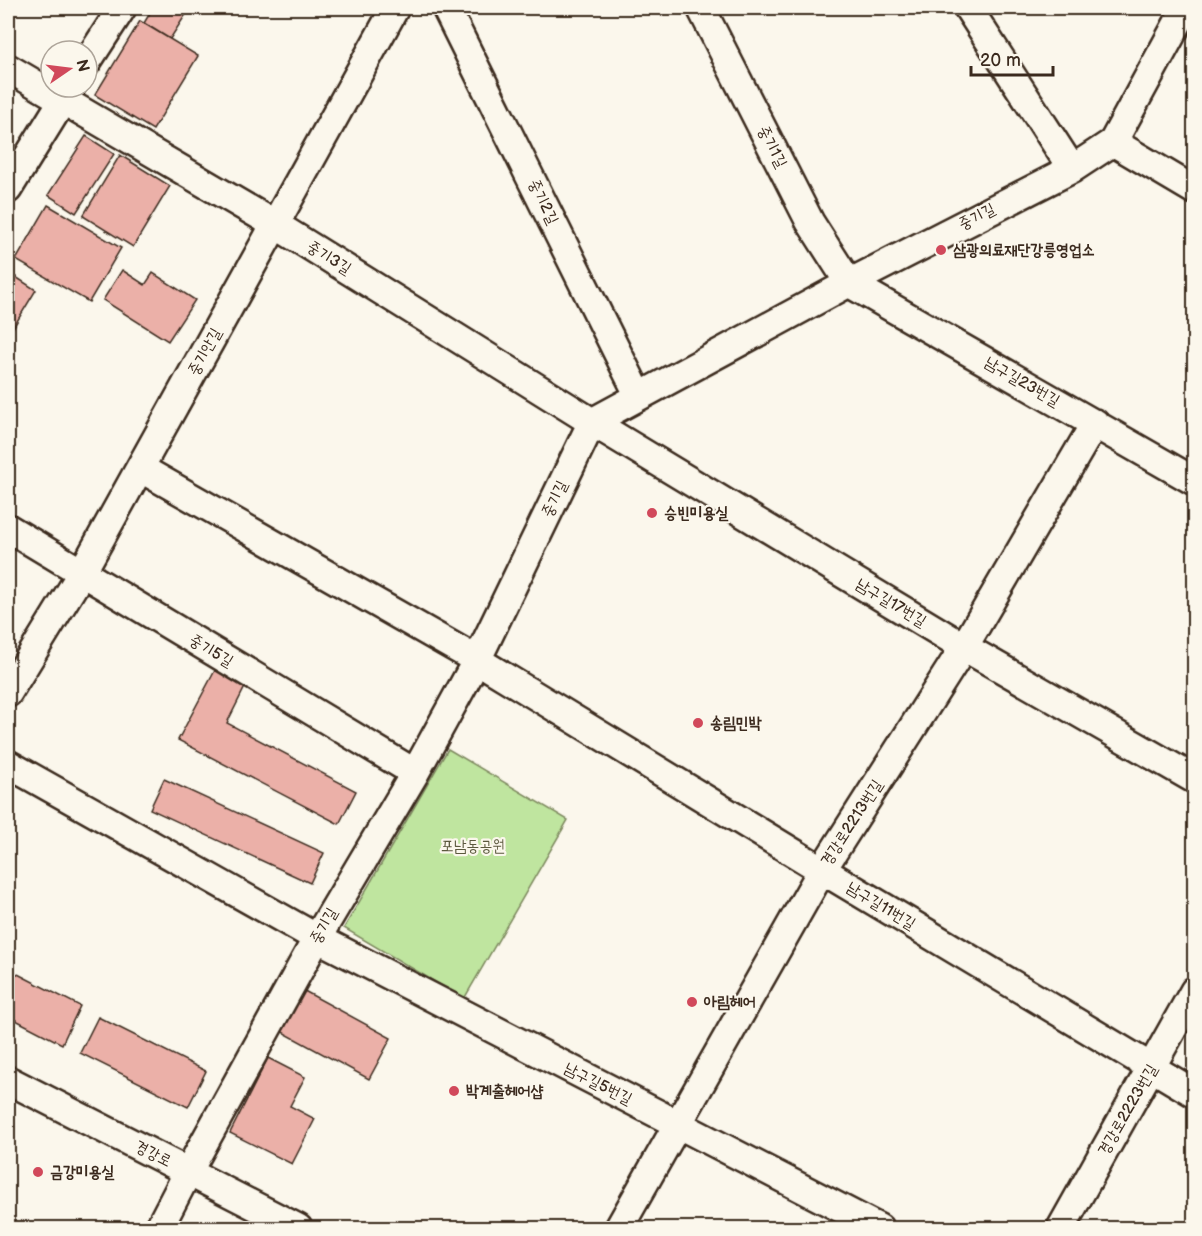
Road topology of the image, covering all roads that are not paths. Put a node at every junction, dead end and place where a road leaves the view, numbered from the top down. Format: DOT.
graph roads {
  1 [pos="122,8"];
  2 [pos="396,8"];
  3 [pos="446,8"];
  4 [pos="701,8"];
  5 [pos="968,8"];
  6 [pos="1186,8"];
  7 [pos="99,43"];
  8 [pos="8,68"];
  9 [pos="39,81"];
  10 [pos="63,99"];
  11 [pos="76,99"];
  12 [pos="1113,142"];
  13 [pos="1072,169"];
  14 [pos="8,189"];
  15 [pos="1194,190"];
  16 [pos="276,225"];
  17 [pos="849,283"];
  18 [pos="639,396"];
  19 [pos="592,422"];
  20 [pos="1095,423"];
  21 [pos="140,468"];
  22 [pos="1194,481"];
  23 [pos="8,528"];
  24 [pos="81,574"];
  25 [pos="964,647"];
  26 [pos="477,660"];
  27 [pos="8,693"];
  28 [pos="8,764"];
  29 [pos="415,773"];
  30 [pos="1194,779"];
  31 [pos="822,870"];
  32 [pos="317,938"];
  33 [pos="1194,991"];
  34 [pos="1152,1068"];
  35 [pos="8,1080"];
  36 [pos="1194,1093"];
  37 [pos="677,1125"];
  38 [pos="188,1172"];
  39 [pos="159,1228"];
  40 [pos="298,1228"];
  41 [pos="619,1228"];
  42 [pos="879,1228"];
  43 [pos="1061,1228"];
  1 -- 7 [label="street"];
  2 -- 16 [label="street, 중기안길"];
  3 -- 18 [label="street, 중기2길"];
  4 -- 17 [label="street, 중기1길"];
  5 -- 13 [label="street"];
  6 -- 12 [label="street, 중기길"];
  8 -- 9 [label="street, 중기3길"];
  10 -- 14 [label="street"];
  11 -- 16 [label="street, 중기3길"];
  12 -- 13 [label="street, 중기길"];
  12 -- 15 [label="street"];
  13 -- 17 [label="street, 중기길"];
  16 -- 19 [label="street, 중기3길"];
  16 -- 21 [label="street, 중기안길"];
  17 -- 18 [label="street, 중기길"];
  17 -- 20 [label="street, 남구길23번길"];
  18 -- 19 [label="street, 중기길"];
  19 -- 25 [label="street, 남구길17번길"];
  19 -- 26 [label="street, 중기길"];
  20 -- 22 [label="street, 남구길23번길"];
  20 -- 25 [label="street, 경강로2213번길"];
  21 -- 24 [label="street, 중기안길"];
  21 -- 26 [label="street, 남구길11번길"];
  23 -- 24 [label="street, 중기5길"];
  24 -- 27 [label="street, 중기안길"];
  24 -- 29 [label="street, 중기5길"];
  25 -- 30 [label="street, 남구길17번길"];
  25 -- 31 [label="street, 경강로2213번길"];
  26 -- 29 [label="street, 중기길"];
  26 -- 31 [label="street, 남구길11번길"];
  28 -- 32 [label="street, 남구길5번길"];
  29 -- 32 [label="street, 중기길"];
  31 -- 34 [label="street, 남구길11번길"];
  31 -- 37 [label="street, 경강로2213번길"];
  32 -- 37 [label="street, 남구길5번길"];
  32 -- 38 [label="street, 중기길"];
  33 -- 34 [label="street, 경강로2223번길"];
  34 -- 36 [label="street, 남구길11번길"];
  34 -- 43 [label="street, 경강로2223번길"];
  35 -- 38 [label="street, 경강로"];
  37 -- 41 [label="street, 경강로2213번길"];
  37 -- 42 [label="street, 남구길5번길"];
  38 -- 39 [label="street, 중기길"];
  38 -- 40 [label="street, 경강로"];
}
